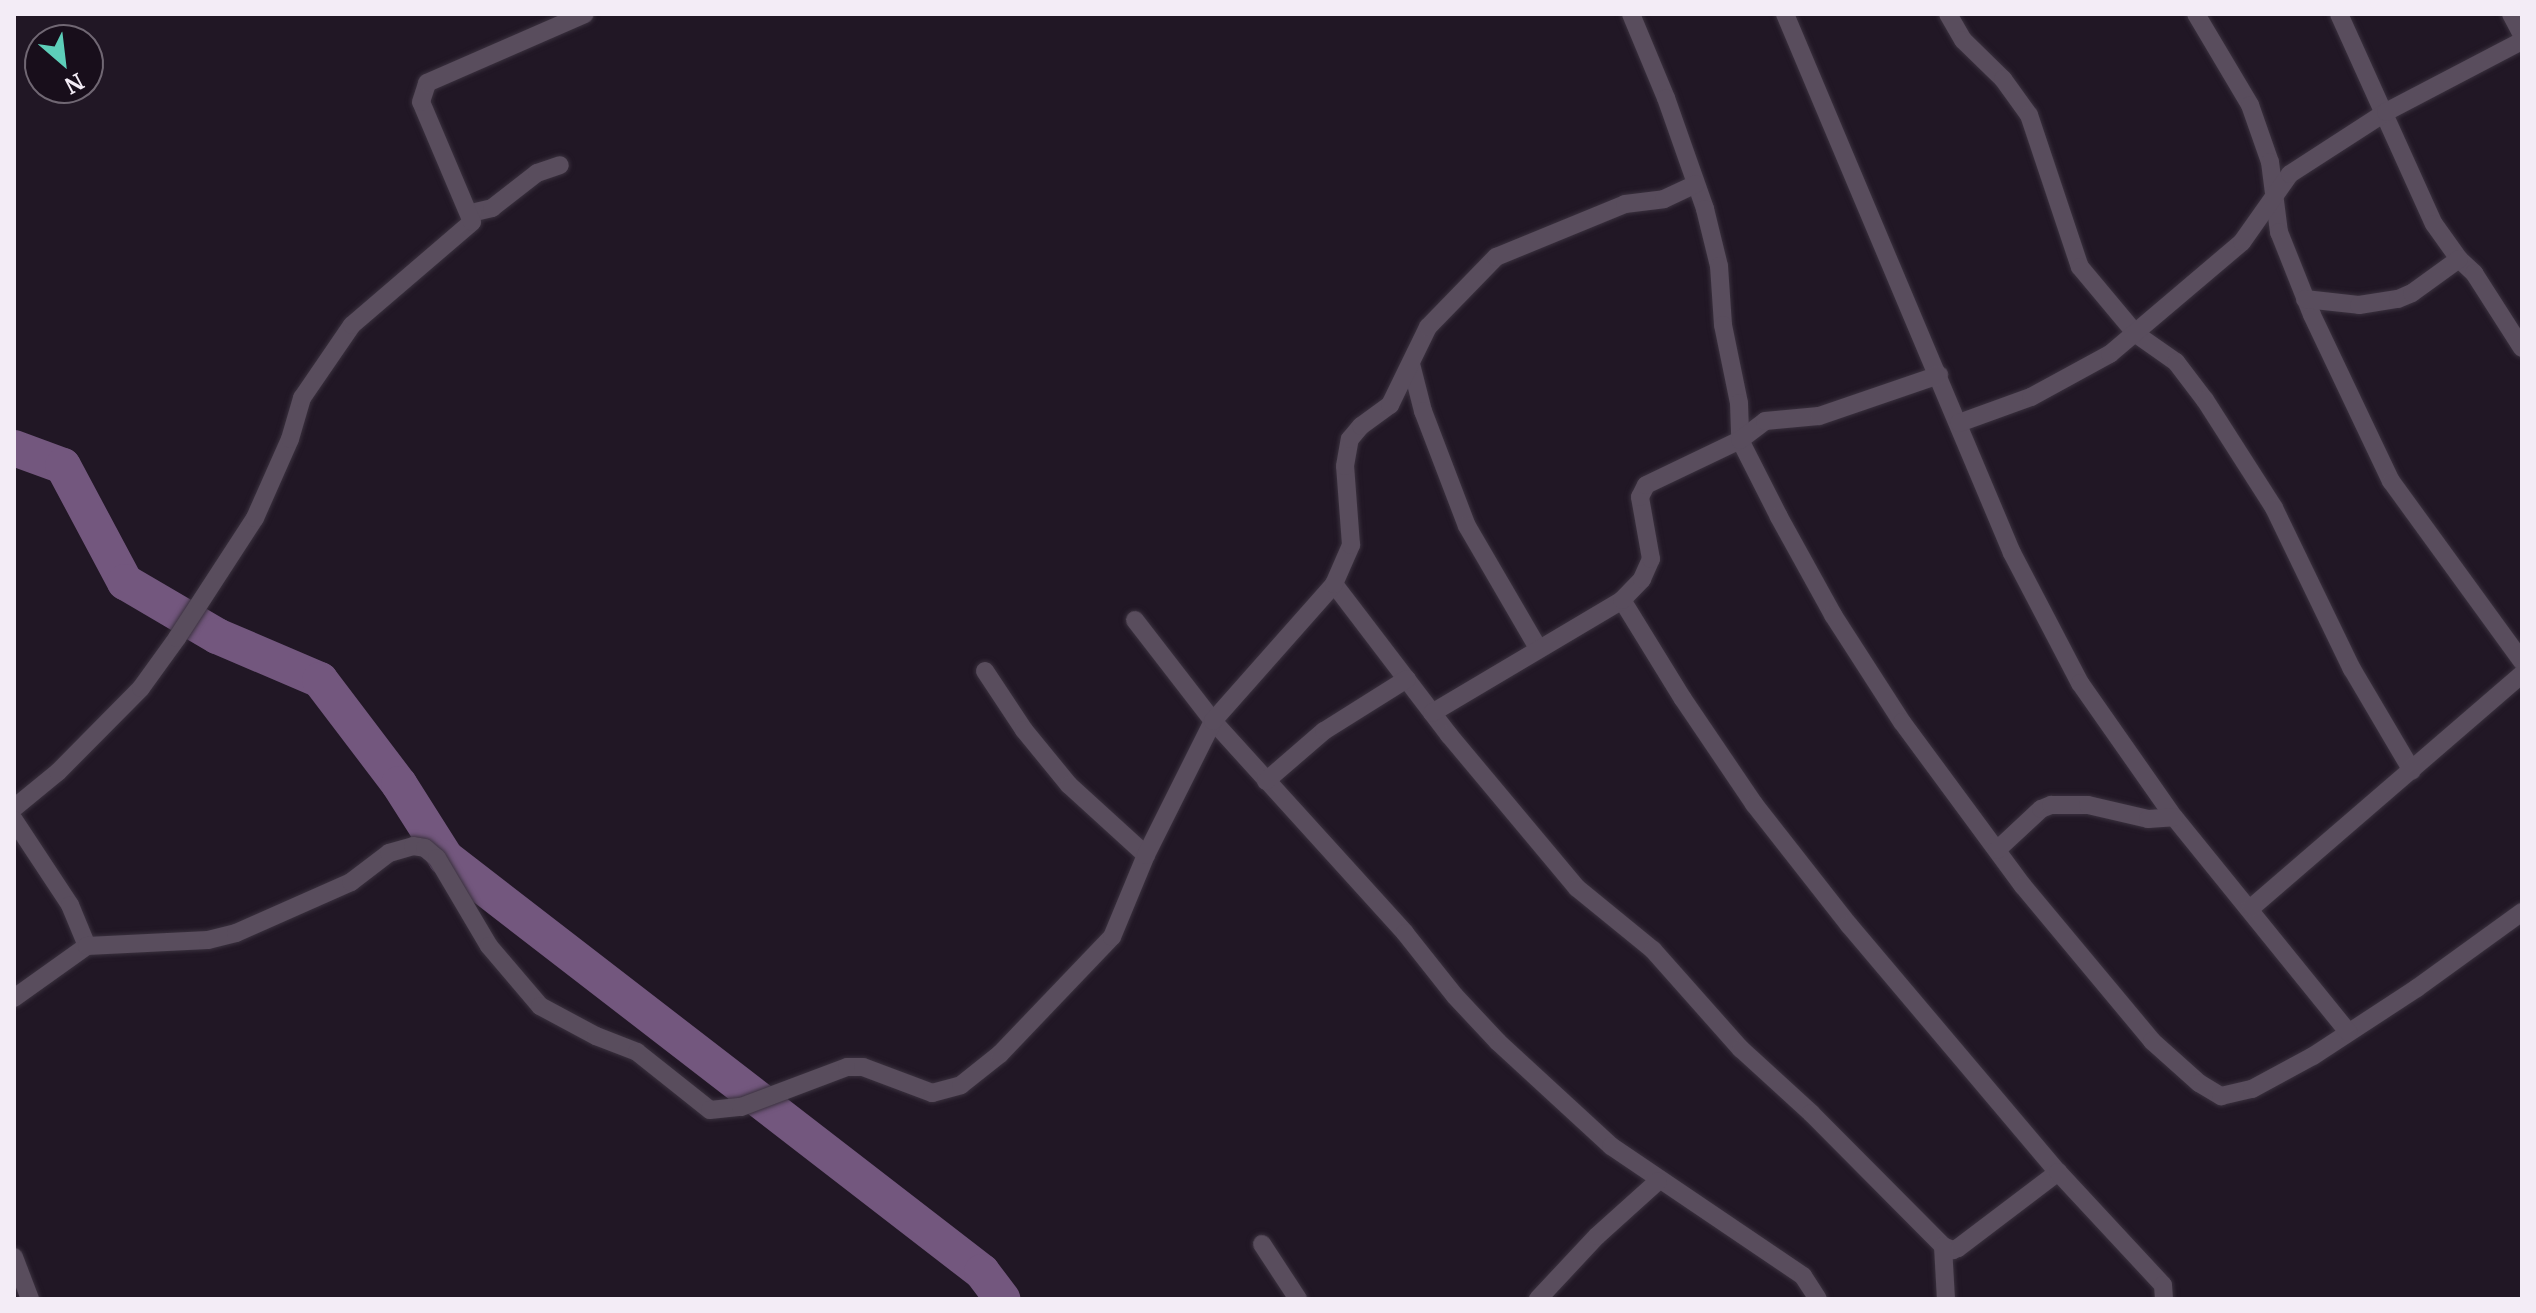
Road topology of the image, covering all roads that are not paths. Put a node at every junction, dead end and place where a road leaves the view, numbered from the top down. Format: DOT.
graph roads {
  1 [pos="585,14"];
  2 [pos="1631,14"];
  3 [pos="1785,14"];
  4 [pos="1948,14"];
  5 [pos="2196,14"];
  6 [pos="2339,14"];
  7 [pos="2511,14"];
  8 [pos="2522,38"];
  9 [pos="2386,112"];
  10 [pos="560,165"];
  11 [pos="1696,184"];
  12 [pos="2273,199"];
  13 [pos="471,213"];
  14 [pos="2459,259"];
  15 [pos="2305,299"];
  16 [pos="2136,334"];
  17 [pos="2522,348"];
  18 [pos="1411,364"];
  19 [pos="1939,375"];
  20 [pos="1959,423"];
  21 [pos="1740,440"];
  22 [pos="1334,584"];
  23 [pos="1622,600"];
  24 [pos="1135,620"];
  25 [pos="1538,648"];
  26 [pos="2522,661"];
  27 [pos="985,671"];
  28 [pos="2522,674"];
  29 [pos="1407,679"];
  30 [pos="1432,713"];
  31 [pos="1213,721"];
  32 [pos="2412,771"];
  33 [pos="1266,781"];
  34 [pos="14,808"];
  35 [pos="2174,817"];
  36 [pos="14,820"];
  37 [pos="1997,850"];
  38 [pos="1146,855"];
  39 [pos="2251,908"];
  40 [pos="2522,912"];
  41 [pos="87,946"];
  42 [pos="14,998"];
  43 [pos="2348,1032"];
  44 [pos="2058,1172"];
  45 [pos="1658,1181"];
  46 [pos="1262,1244"];
  47 [pos="1943,1246"];
  48 [pos="14,1257"];
  49 [pos="30,1299"];
  50 [pos="1298,1299"];
  51 [pos="1538,1299"];
  52 [pos="1818,1299"];
  53 [pos="1946,1299"];
  54 [pos="2164,1299"];
  1 -- 13 [label="street"];
  2 -- 11 [label="street"];
  3 -- 19 [label="street"];
  4 -- 16 [label="street"];
  5 -- 12 [label="street"];
  6 -- 9 [label="street"];
  7 -- 8 [label="street"];
  8 -- 9 [label="street"];
  9 -- 12 [label="street"];
  9 -- 14 [label="street"];
  10 -- 13 [label="street"];
  11 -- 18 [label="street"];
  11 -- 21 [label="street"];
  12 -- 15 [label="street"];
  12 -- 16 [label="street"];
  13 -- 34 [label="street"];
  14 -- 15 [label="street"];
  14 -- 17 [label="street"];
  15 -- 26 [label="street"];
  16 -- 20 [label="street"];
  16 -- 32 [label="street"];
  18 -- 22 [label="street"];
  18 -- 25 [label="street"];
  19 -- 20 [label="street"];
  19 -- 21 [label="street"];
  20 -- 35 [label="street"];
  21 -- 23 [label="street"];
  21 -- 37 [label="street"];
  22 -- 29 [label="street"];
  22 -- 31 [label="street"];
  23 -- 25 [label="street"];
  23 -- 44 [label="street"];
  24 -- 31 [label="street"];
  25 -- 30 [label="street"];
  27 -- 38 [label="street"];
  28 -- 32 [label="street"];
  29 -- 30 [label="street"];
  29 -- 33 [label="street"];
  30 -- 47 [label="street"];
  31 -- 33 [label="street"];
  31 -- 38 [label="street"];
  32 -- 39 [label="street"];
  33 -- 45 [label="street"];
  35 -- 37 [label="street"];
  35 -- 39 [label="street"];
  36 -- 41 [label="street"];
  37 -- 43 [label="street"];
  38 -- 41 [label="street"];
  39 -- 43 [label="street"];
  40 -- 43 [label="street"];
  41 -- 42 [label="street"];
  44 -- 47 [label="street"];
  44 -- 54 [label="street"];
  45 -- 51 [label="street"];
  45 -- 52 [label="street"];
  46 -- 50 [label="street"];
  47 -- 53 [label="street"];
  48 -- 49 [label="street"];
}
